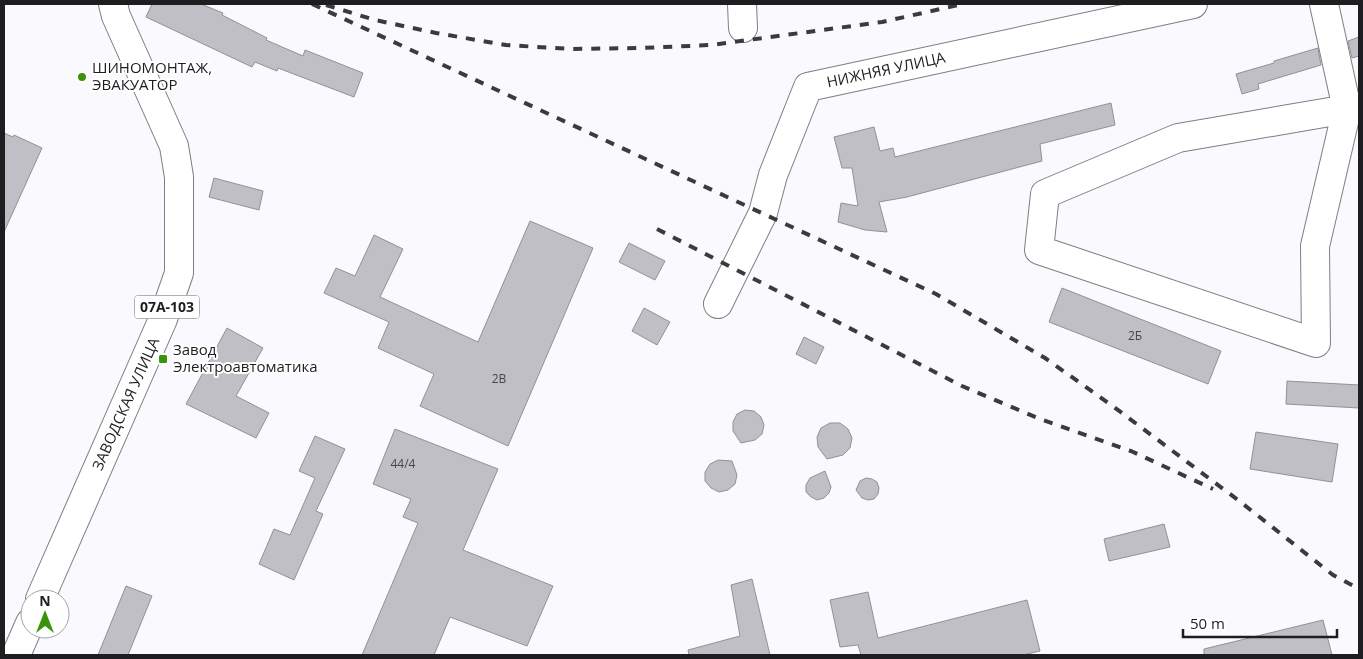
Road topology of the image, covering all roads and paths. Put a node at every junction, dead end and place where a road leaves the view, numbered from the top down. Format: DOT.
graph roads {
  1 [pos="113,4"];
  2 [pos="1193,4"];
  3 [pos="1324,4"];
  4 [pos="1353,108"];
  5 [pos="1348,148"];
  6 [pos="718,304"];
  7 [pos="44,589"];
  8 [pos="23,639"];
  9 [pos="16,655"];
  1 -- 7 [label="main road, ЗАВОДСКАЯ УЛИЦА / 07А-103"];
  2 -- 6 [label="main road, НИЖНЯЯ УЛИЦА"];
  3 -- 4 [label="main road"];
  4 -- 5 [label="main road"];
  4 -- 5 [label="main road"];
  8 -- 9 [label="main road"];
}
